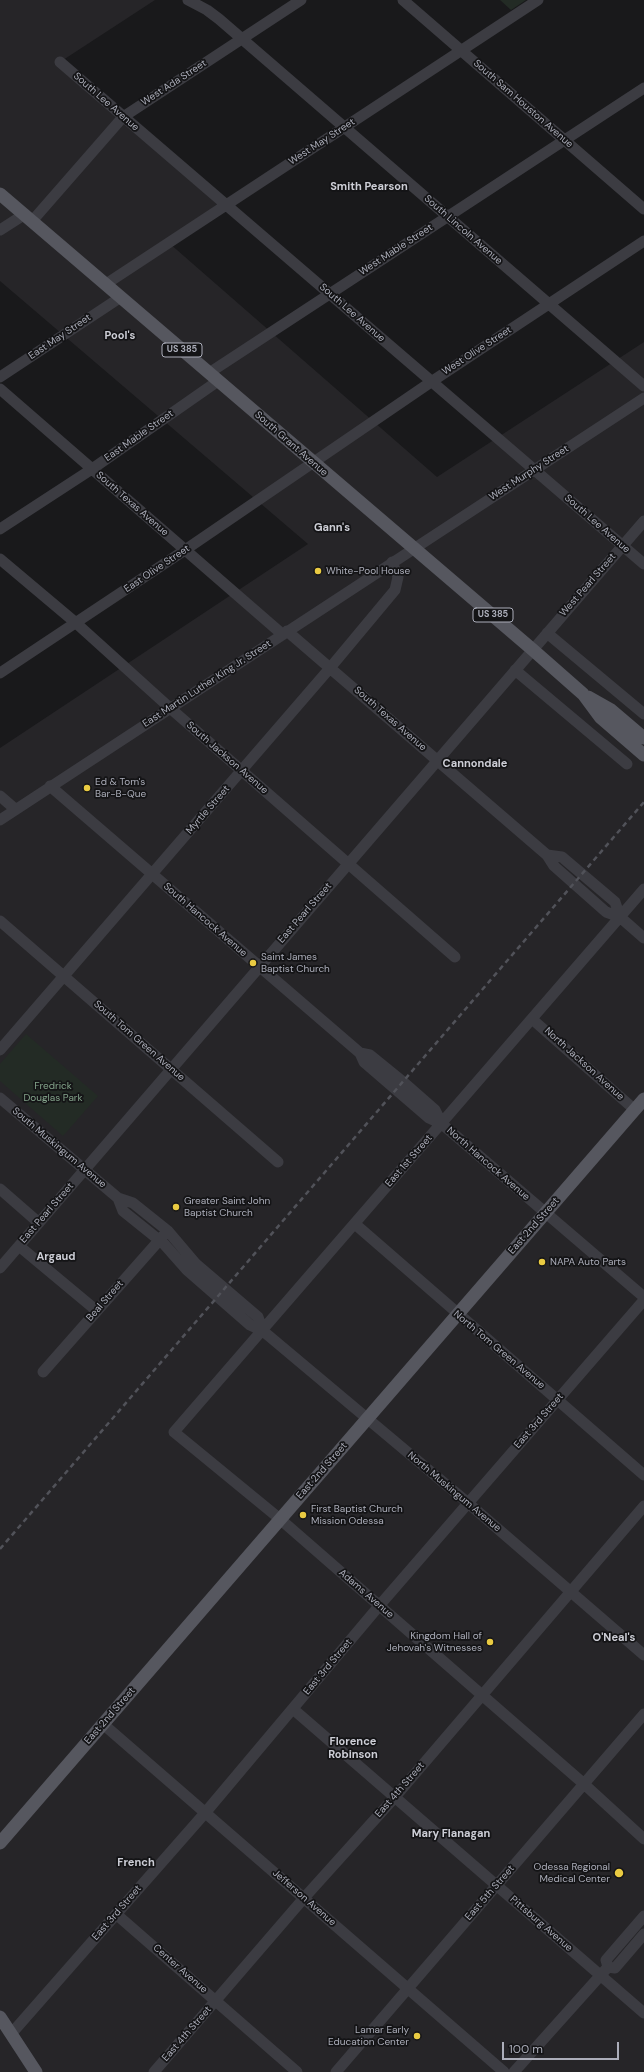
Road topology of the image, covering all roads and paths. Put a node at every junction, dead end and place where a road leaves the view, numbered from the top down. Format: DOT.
graph roads {
  1 [pos="188,0"];
  2 [pos="300,0"];
  3 [pos="403,0"];
  4 [pos="538,0"];
  5 [pos="241,40"];
  6 [pos="461,50"];
  7 [pos="60,62"];
  8 [pos="644,88"];
  9 [pos="123,117"];
  10 [pos="344,128"];
  11 [pos="565,140"];
  12 [pos="0,194"];
  13 [pos="226,205"];
  14 [pos="644,208"];
  15 [pos="29,217"];
  16 [pos="447,217"];
  17 [pos="0,230"];
  18 [pos="644,242"];
  19 [pos="106,284"];
  20 [pos="329,294"];
  21 [pos="121,297"];
  22 [pos="549,304"];
  23 [pos="0,377"];
  24 [pos="213,377"];
  25 [pos="431,382"];
  26 [pos="644,386"];
  27 [pos="0,389"];
  28 [pos="644,398"];
  29 [pos="312,462"];
  30 [pos="92,469"];
  31 [pos="534,470"];
  32 [pos="644,521"];
  33 [pos="0,529"];
  34 [pos="622,546"];
  35 [pos="414,548"];
  36 [pos="185,550"];
  37 [pos="0,559"];
  38 [pos="392,562"];
  39 [pos="644,564"];
  40 [pos="76,624"];
  41 [pos="284,633"];
  42 [pos="547,633"];
  43 [pos="533,650"];
  44 [pos="330,668"];
  45 [pos="515,670"];
  46 [pos="0,673"];
  47 [pos="583,694"];
  48 [pos="170,708"];
  49 [pos="644,714"];
  50 [pos="644,738"];
  51 [pos="644,755"];
  52 [pos="437,760"];
  53 [pos="627,764"];
  54 [pos="242,771"];
  55 [pos="50,786"];
  56 [pos="0,796"];
  57 [pos="8,806"];
  58 [pos="0,820"];
  59 [pos="348,864"];
  60 [pos="152,874"];
  61 [pos="644,889"];
  62 [pos="620,917"];
  63 [pos="0,921"];
  64 [pos="644,938"];
  65 [pos="455,957"];
  66 [pos="260,967"];
  67 [pos="64,977"];
  68 [pos="532,1019"];
  69 [pos="0,1050"];
  70 [pos="171,1069"];
  71 [pos="0,1098"];
  72 [pos="644,1099"];
  73 [pos="635,1110"];
  74 [pos="442,1124"];
  75 [pos="278,1162"];
  76 [pos="84,1170"];
  77 [pos="0,1189"];
  78 [pos="118,1198"];
  79 [pos="545,1212"];
  80 [pos="39,1222"];
  81 [pos="355,1224"];
  82 [pos="168,1231"];
  83 [pos="159,1240"];
  84 [pos="19,1246"];
  85 [pos="0,1268"];
  86 [pos="221,1292"];
  87 [pos="644,1298"];
  88 [pos="97,1311"];
  89 [pos="457,1315"];
  90 [pos="263,1331"];
  91 [pos="43,1372"];
  92 [pos="557,1400"];
  93 [pos="366,1419"];
  94 [pos="174,1432"];
  95 [pos="644,1475"];
  96 [pos="468,1503"];
  97 [pos="644,1506"];
  98 [pos="280,1519"];
  99 [pos="570,1591"];
  100 [pos="379,1606"];
  101 [pos="644,1655"];
  102 [pos="482,1695"];
  103 [pos="293,1709"];
  104 [pos="644,1714"];
  105 [pos="103,1724"];
  106 [pos="584,1784"];
  107 [pos="395,1797"];
  108 [pos="205,1813"];
  109 [pos="644,1839"];
  110 [pos="0,1843"];
  111 [pos="497,1885"];
  112 [pos="304,1898"];
  113 [pos="116,1914"];
  114 [pos="644,1916"];
  115 [pos="644,1934"];
  116 [pos="608,1966"];
  117 [pos="600,1976"];
  118 [pos="408,1988"];
  119 [pos="216,2001"];
  120 [pos="644,2013"];
  121 [pos="0,2017"];
  122 [pos="11,2034"];
  123 [pos="36,2072"];
  124 [pos="154,2072"];
  125 [pos="297,2072"];
  126 [pos="336,2072"];
  127 [pos="504,2072"];
  128 [pos="514,2072"];
  1 -- 5 [label="street, South Lincoln Avenue"];
  2 -- 5 [label="street, West Ada Street"];
  3 -- 6 [label="street, South Sam Houston Avenue"];
  4 -- 6 [label="street, West May Street"];
  5 -- 9 [label="street, West Ada Street"];
  5 -- 10 [label="street, South Lincoln Avenue"];
  6 -- 10 [label="street, West May Street"];
  6 -- 11 [label="street, South Sam Houston Avenue"];
  7 -- 9 [label="street, South Lee Avenue"];
  8 -- 11 [label="street, West Mable Street"];
  9 -- 13 [label="street, South Lee Avenue"];
  9 -- 15 [label="street, West Ada Street"];
  10 -- 13 [label="street, West May Street"];
  10 -- 16 [label="street, South Lincoln Avenue"];
  11 -- 14 [label="street, South Sam Houston Avenue"];
  11 -- 16 [label="street, West Mable Street"];
  12 -- 15 [label="main road, South Grant Avenue / US 385"];
  13 -- 19 [label="street, West May Street"];
  13 -- 20 [label="street, South Lee Avenue"];
  15 -- 17 [label="street, West Ada Street"];
  15 -- 19 [label="main road, South Grant Avenue / US 385"];
  16 -- 20 [label="street, West Mable Street"];
  16 -- 22 [label="street, South Lincoln Avenue"];
  18 -- 22 [label="street, West Olive Street"];
  19 -- 21 [label="main road, South Grant Avenue / US 385"];
  20 -- 24 [label="street, West Mable Street"];
  20 -- 25 [label="street, South Lee Avenue"];
  21 -- 23 [label="street, East May Street"];
  21 -- 24 [label="main road, South Grant Avenue / US 385"];
  22 -- 25 [label="street, West Olive Street"];
  22 -- 26 [label="street, South Lincoln Avenue"];
  24 -- 29 [label="main road, South Grant Avenue / US 385"];
  24 -- 30 [label="street, East Mable Street"];
  25 -- 29 [label="street, West Olive Street"];
  25 -- 31 [label="street, South Lee Avenue"];
  27 -- 30 [label="street, South Texas Avenue"];
  28 -- 31 [label="street, West Murphy Street"];
  29 -- 35 [label="main road, South Grant Avenue / US 385"];
  29 -- 36 [label="street, East Olive Street"];
  30 -- 33 [label="street, East Mable Street"];
  30 -- 36 [label="street, South Texas Avenue"];
  31 -- 34 [label="street, South Lee Avenue"];
  31 -- 35 [label="street, West Murphy Street"];
  32 -- 34 [label="street, West Pearl Street"];
  34 -- 39 [label="street, South Lee Avenue"];
  34 -- 42 [label="street, West Pearl Street"];
  35 -- 38 [label="street, East Martin Luther King Jr. Street"];
  35 -- 43 [label="main road, South Grant Avenue / US 385"];
  36 -- 40 [label="street, East Olive Street"];
  36 -- 41 [label="street, South Texas Avenue"];
  37 -- 40 [label="street, South Jackson Avenue"];
  38 -- 41 [label="street, East Martin Luther King Jr. Street"];
  38 -- 44 [label="street, Myrtle Street"];
  40 -- 46 [label="street, East Olive Street"];
  40 -- 48 [label="street, South Jackson Avenue"];
  41 -- 44 [label="street, South Texas Avenue"];
  41 -- 48 [label="street, East Martin Luther King Jr. Street"];
  42 -- 43 [label="street, West Pearl Street"];
  42 -- 49 [label="street"];
  43 -- 45 [label="street, East Pearl Street"];
  43 -- 47 [label="main road, South Grant Avenue / US 385"];
  44 -- 52 [label="street, South Texas Avenue"];
  44 -- 54 [label="street, Myrtle Street"];
  45 -- 52 [label="street, East Pearl Street"];
  45 -- 53 [label="street"];
  47 -- 50 [label="main road, South Grant Avenue / US 385"];
  47 -- 51 [label="main road, South Grant Avenue / US 385"];
  48 -- 54 [label="street, South Jackson Avenue"];
  48 -- 55 [label="street, East Martin Luther King Jr. Street"];
  52 -- 59 [label="street, East Pearl Street"];
  52 -- 62 [label="street, South Texas Avenue"];
  54 -- 59 [label="street, South Jackson Avenue"];
  54 -- 60 [label="street, Myrtle Street"];
  55 -- 57 [label="street, East Martin Luther King Jr. Street"];
  55 -- 60 [label="street, South Hancock Avenue"];
  56 -- 57 [label="street"];
  57 -- 58 [label="street, East Martin Luther King Jr. Street"];
  59 -- 65 [label="street, South Jackson Avenue"];
  59 -- 66 [label="street, East Pearl Street"];
  60 -- 66 [label="street, South Hancock Avenue"];
  60 -- 67 [label="street, Myrtle Street"];
  61 -- 62 [label="street, East 1st Street"];
  62 -- 64 [label="street"];
  62 -- 68 [label="street, East 1st Street"];
  63 -- 67 [label="street, South Tom Green Avenue"];
  66 -- 70 [label="street, East Pearl Street"];
  66 -- 74 [label="street, South Hancock Avenue"];
  67 -- 69 [label="street, Myrtle Street"];
  67 -- 70 [label="street, South Tom Green Avenue"];
  68 -- 73 [label="street, North Jackson Avenue"];
  68 -- 74 [label="street, East 1st Street"];
  70 -- 75 [label="street, South Tom Green Avenue"];
  70 -- 76 [label="street, East Pearl Street"];
  71 -- 76 [label="street, South Muskingum Avenue"];
  72 -- 73 [label="main road, East 2nd Street"];
  73 -- 79 [label="main road, East 2nd Street"];
  74 -- 79 [label="street, North Hancock Avenue"];
  74 -- 81 [label="street, East 1st Street"];
  76 -- 78 [label="street, South Muskingum Avenue"];
  76 -- 80 [label="street, East Pearl Street"];
  77 -- 80 [label="street"];
  78 -- 82 [label="street, South Muskingum Avenue"];
  78 -- 83 [label="street, South Muskingum Avenue"];
  79 -- 87 [label="street, North Hancock Avenue"];
  79 -- 89 [label="main road, East 2nd Street"];
  80 -- 84 [label="street, East Pearl Street"];
  81 -- 89 [label="street, North Tom Green Avenue"];
  81 -- 90 [label="street, East 1st Street"];
  82 -- 83 [label="street, Beal Street"];
  82 -- 86 [label="street, South Muskingum Avenue"];
  83 -- 86 [label="street, South Muskingum Avenue"];
  83 -- 88 [label="street, Beal Street"];
  84 -- 85 [label="street, East Pearl Street"];
  84 -- 88 [label="street"];
  86 -- 90 [label="street, North Muskingum Avenue"];
  87 -- 92 [label="street, East 3rd Street"];
  88 -- 91 [label="street, Beal Street"];
  89 -- 92 [label="street, North Tom Green Avenue"];
  89 -- 93 [label="main road, East 2nd Street"];
  90 -- 93 [label="street, North Muskingum Avenue"];
  90 -- 94 [label="street, East 1st Street"];
  92 -- 95 [label="street, North Tom Green Avenue"];
  92 -- 96 [label="street, East 3rd Street"];
  93 -- 96 [label="street, North Muskingum Avenue"];
  93 -- 98 [label="main road, East 2nd Street"];
  94 -- 98 [label="street, Adams Avenue"];
  96 -- 99 [label="street, North Muskingum Avenue"];
  96 -- 100 [label="street, East 3rd Street"];
  97 -- 99 [label="street, East 4th Street"];
  98 -- 100 [label="street, Adams Avenue"];
  98 -- 105 [label="main road, East 2nd Street"];
  99 -- 101 [label="street, North Muskingum Avenue"];
  99 -- 102 [label="street, East 4th Street"];
  100 -- 102 [label="street, Adams Avenue"];
  100 -- 103 [label="street, East 3rd Street"];
  102 -- 106 [label="street, Adams Avenue"];
  102 -- 107 [label="street, East 4th Street"];
  103 -- 107 [label="street, Pittsburg Avenue"];
  103 -- 108 [label="street, East 3rd Street"];
  104 -- 106 [label="street, East 5th Street"];
  105 -- 108 [label="street, Jefferson Avenue"];
  105 -- 110 [label="main road, East 2nd Street"];
  106 -- 109 [label="street, Adams Avenue"];
  106 -- 111 [label="street, East 5th Street"];
  107 -- 111 [label="street, Pittsburg Avenue"];
  107 -- 112 [label="street, East 4th Street"];
  108 -- 112 [label="street, Jefferson Avenue"];
  108 -- 113 [label="street, East 3rd Street"];
  111 -- 117 [label="street, Pittsburg Avenue"];
  111 -- 118 [label="street, East 5th Street"];
  112 -- 118 [label="street, Jefferson Avenue"];
  112 -- 119 [label="street, East 4th Street"];
  113 -- 119 [label="street, Center Avenue"];
  113 -- 122 [label="street, East 3rd Street"];
  114 -- 116 [label="street"];
  115 -- 116 [label="street"];
  116 -- 117 [label="street"];
  117 -- 120 [label="street, Pittsburg Avenue"];
  117 -- 128 [label="street"];
  118 -- 126 [label="street, East 5th Street"];
  118 -- 127 [label="street, Jefferson Avenue"];
  119 -- 124 [label="street, East 4th Street"];
  119 -- 125 [label="street, Center Avenue"];
  121 -- 122 [label="main road"];
  122 -- 123 [label="main road"];
}
